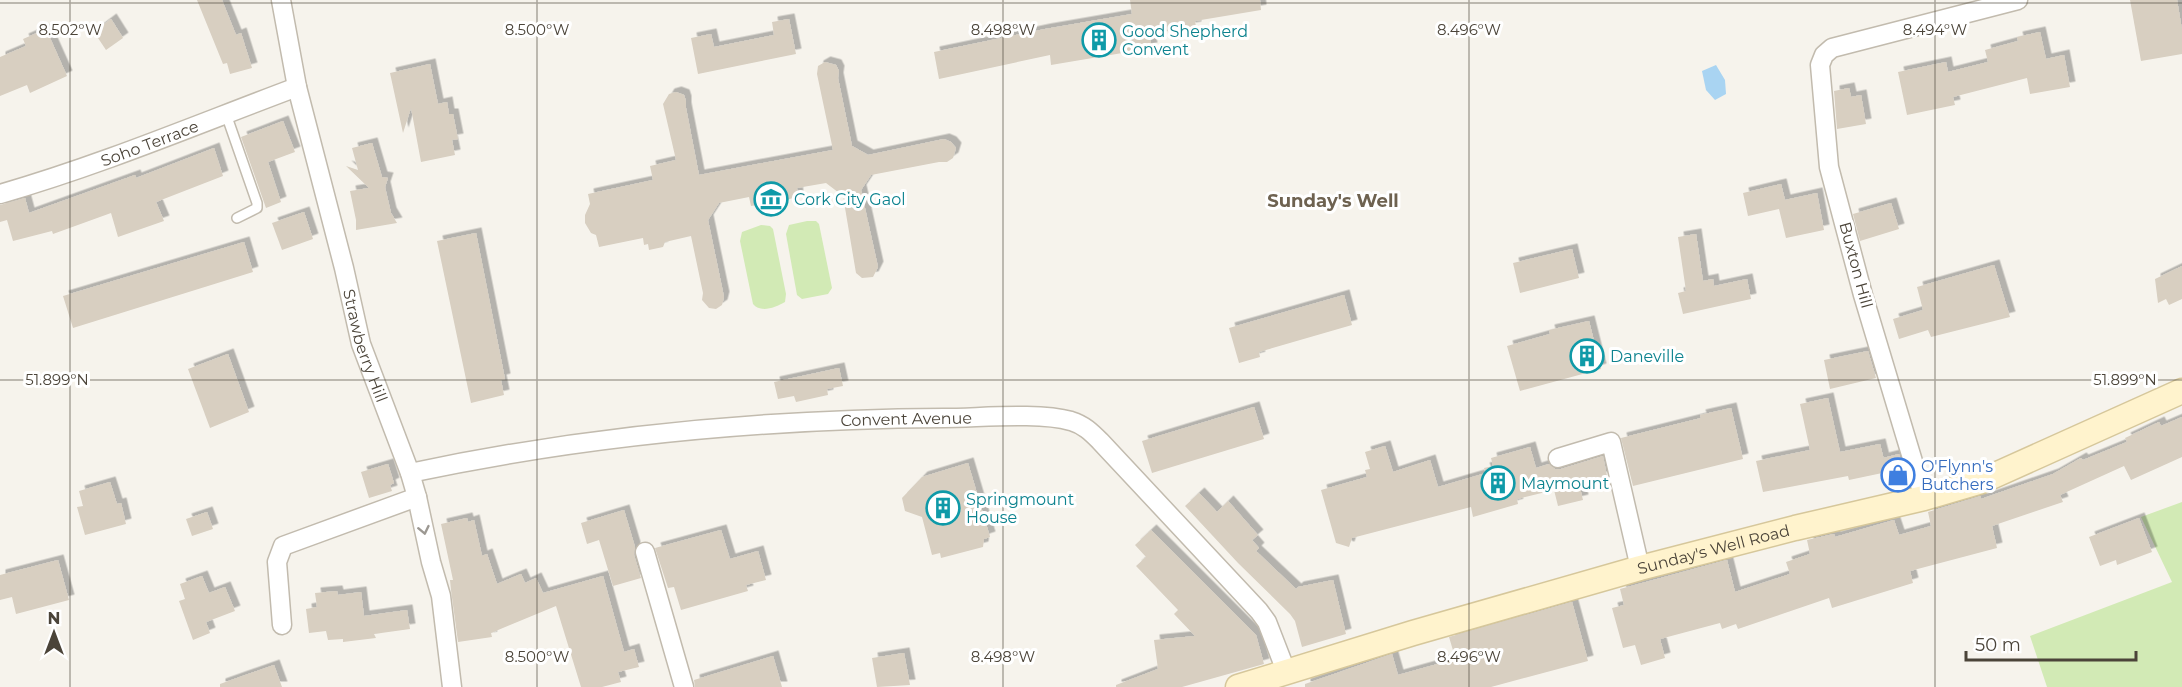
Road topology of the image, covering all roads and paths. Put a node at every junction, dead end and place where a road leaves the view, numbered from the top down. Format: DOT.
graph roads {
  1 [pos="281,0"];
  2 [pos="2018,0"];
  3 [pos="297,87"];
  4 [pos="226,114"];
  5 [pos="0,195"];
  6 [pos="237,218"];
  7 [pos="2182,391"];
  8 [pos="1558,458"];
  9 [pos="410,473"];
  10 [pos="417,497"];
  11 [pos="1924,498"];
  12 [pos="645,552"];
  13 [pos="1640,568"];
  14 [pos="282,625"];
  15 [pos="1286,671"];
  16 [pos="452,687"];
  17 [pos="684,687"];
  18 [pos="1238,687"];
  1 -- 3 [label="street, Strawberry Hill"];
  2 -- 11 [label="street, Buxton Hill"];
  3 -- 4 [label="street, Soho Terrace"];
  3 -- 9 [label="street, Strawberry Hill"];
  4 -- 5 [label="street, Soho Terrace"];
  4 -- 6 [label="lane"];
  7 -- 11 [label="main road, Sunday's Well Road"];
  8 -- 13 [label="street"];
  9 -- 10 [label="street, Strawberry Hill"];
  9 -- 15 [label="street, Convent Avenue"];
  10 -- 14 [label="street"];
  10 -- 16 [label="street, Strawberry Hill, one-way"];
  11 -- 13 [label="main road, Sunday's Well Road"];
  12 -- 17 [label="street"];
  13 -- 15 [label="main road, Sunday's Well Road"];
  15 -- 18 [label="main road, Sunday's Well Road"];
}
